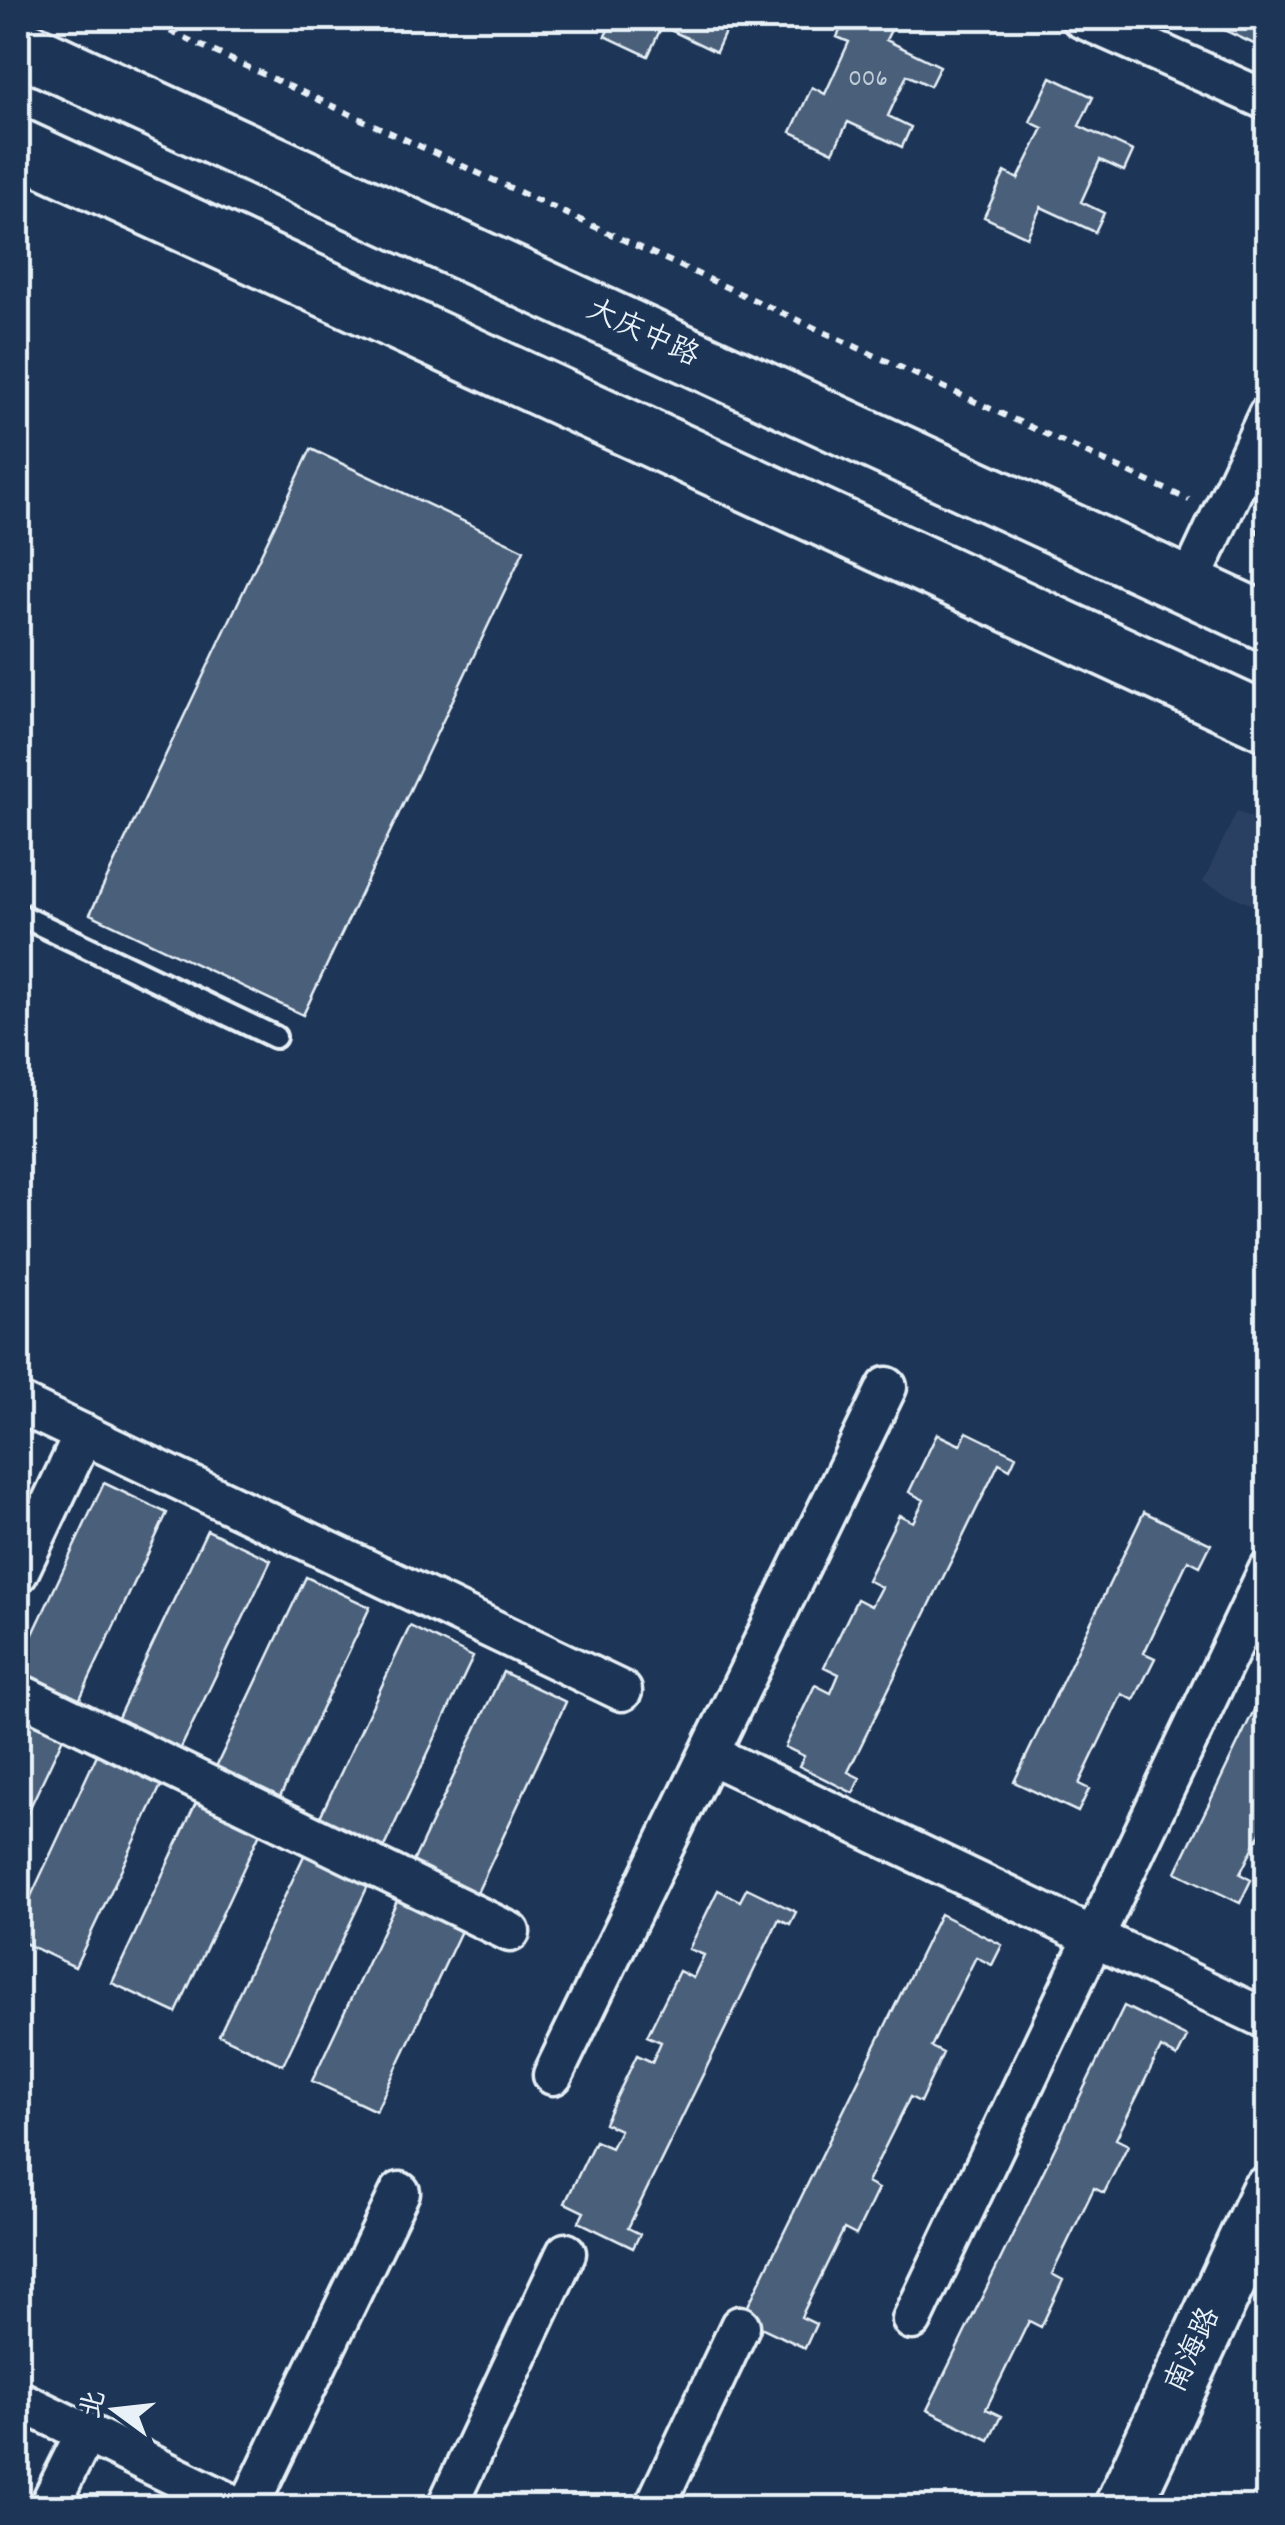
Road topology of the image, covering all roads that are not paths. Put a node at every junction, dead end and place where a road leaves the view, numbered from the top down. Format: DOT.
graph roads {
  1 [pos="1081,18"];
  2 [pos="18,46"];
  3 [pos="1268,101"];
  4 [pos="18,147"];
  5 [pos="1268,416"];
  6 [pos="1188,586"];
  7 [pos="1268,622"];
  8 [pos="1268,723"];
  9 [pos="18,914"];
  10 [pos="275,1037"];
  11 [pos="888,1387"];
  12 [pos="18,1402"];
  13 [pos="84,1434"];
  14 [pos="1268,1571"];
  15 [pos="18,1572"];
  16 [pos="622,1691"];
  17 [pos="18,1693"];
  18 [pos="709,1754"];
  19 [pos="510,1932"];
  20 [pos="1092,1938"];
  21 [pos="1268,2020"];
  22 [pos="554,2075"];
  23 [pos="400,2192"];
  24 [pos="1268,2194"];
  25 [pos="566,2252"];
  26 [pos="912,2320"];
  27 [pos="740,2326"];
  28 [pos="18,2400"];
  29 [pos="86,2432"];
  30 [pos="48,2508"];
  31 [pos="245,2508"];
  32 [pos="446,2508"];
  33 [pos="654,2508"];
  34 [pos="1122,2508"];
  1 -- 3 [label="street"];
  2 -- 6 [label="main road, 大庆中路"];
  4 -- 8 [label="main road"];
  5 -- 6 [label="street"];
  6 -- 7 [label="main road, 大庆中路"];
  9 -- 10 [label="lane"];
  11 -- 18 [label="street"];
  12 -- 13 [label="street"];
  13 -- 15 [label="street"];
  13 -- 16 [label="street"];
  14 -- 20 [label="street"];
  17 -- 19 [label="street"];
  18 -- 20 [label="street"];
  18 -- 22 [label="street"];
  20 -- 21 [label="street"];
  20 -- 26 [label="street"];
  23 -- 31 [label="street"];
  24 -- 34 [label="main road, 南海路"];
  25 -- 32 [label="street"];
  27 -- 33 [label="street"];
  28 -- 29 [label="street"];
  29 -- 30 [label="street"];
  29 -- 31 [label="street"];
}
